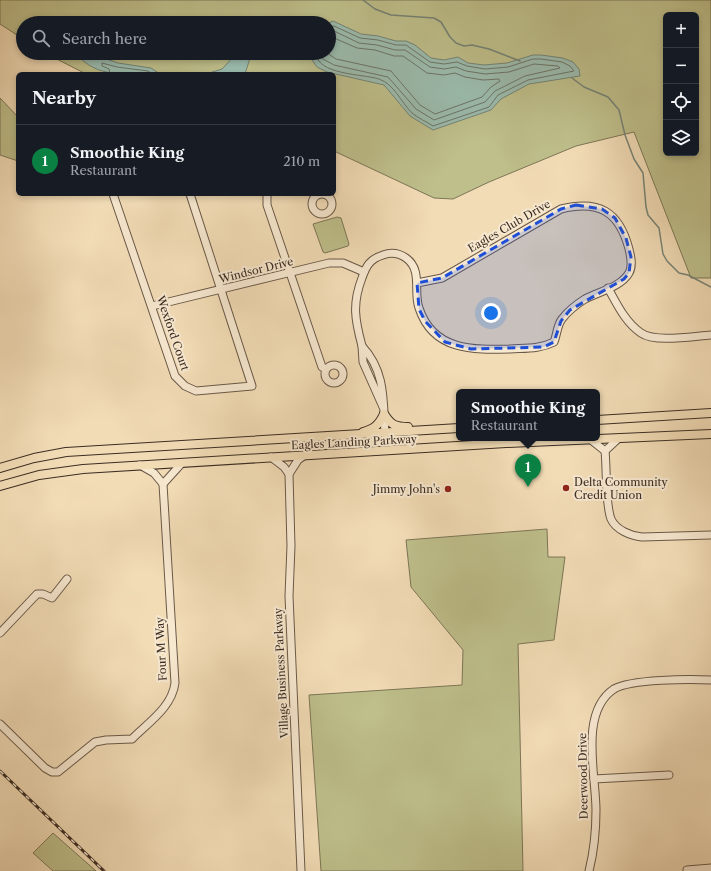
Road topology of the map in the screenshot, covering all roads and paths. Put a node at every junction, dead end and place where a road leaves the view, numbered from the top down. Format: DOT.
graph roads {
  1 [pos="114,196"];
  2 [pos="191,196"];
  3 [pos="267,196"];
  4 [pos="289,272"];
  5 [pos="364,272"];
  6 [pos="418,283"];
  7 [pos="608,288"];
  8 [pos="220,290"];
  9 [pos="152,306"];
  10 [pos="711,335"];
  11 [pos="362,346"];
  12 [pos="326,369"];
  13 [pos="383,409"];
  14 [pos="711,413"];
  15 [pos="600,420"];
  16 [pos="456,425"];
  17 [pos="456,428"];
  18 [pos="711,429"];
  19 [pos="385,434"];
  20 [pos="711,434"];
  21 [pos="353,435"];
  22 [pos="690,435"];
  23 [pos="618,438"];
  24 [pos="600,439"];
  25 [pos="554,441"];
  26 [pos="592,441"];
  27 [pos="605,451"];
  28 [pos="305,455"];
  29 [pos="271,457"];
  30 [pos="182,463"];
  31 [pos="140,465"];
  32 [pos="0,468"];
  33 [pos="289,474"];
  34 [pos="163,484"];
  35 [pos="0,486"];
  36 [pos="711,535"];
  37 [pos="67,579"];
  38 [pos="0,633"];
  39 [pos="711,680"];
  40 [pos="0,724"];
  41 [pos="669,775"];
  42 [pos="594,779"];
  43 [pos="711,868"];
  44 [pos="687,870"];
  45 [pos="301,871"];
  46 [pos="589,871"];
  1 -- 9 [label="street, Wexford Court"];
  2 -- 8 [label="street"];
  3 -- 4 [label="street"];
  4 -- 5 [label="street, Windsor Drive"];
  4 -- 8 [label="street, Windsor Drive"];
  4 -- 12 [label="street"];
  5 -- 6 [label="street"];
  5 -- 11 [label="street"];
  6 -- 7 [label="street"];
  6 -- 7 [label="street, Eagles Club Drive"];
  7 -- 10 [label="street"];
  8 -- 9 [label="street, Windsor Drive"];
  8 -- 9 [label="street, Wexford Court"];
  11 -- 13 [label="street"];
  11 -- 13 [label="street"];
  13 -- 16 [label="main road"];
  13 -- 19 [label="street"];
  13 -- 21 [label="main road"];
  14 -- 15 [label="main road"];
  17 -- 19 [label="main road, Eagles Landing Parkway"];
  18 -- 22 [label="main road"];
  19 -- 21 [label="main road, Eagles Landing Parkway"];
  20 -- 22 [label="main road, Eagles Landing Parkway"];
  21 -- 32 [label="main road, Eagles Landing Parkway"];
  22 -- 23 [label="main road, Eagles Landing Parkway"];
  23 -- 24 [label="main road, Eagles Landing Parkway"];
  23 -- 27 [label="street"];
  25 -- 28 [label="main road, Eagles Landing Parkway"];
  26 -- 27 [label="street"];
  27 -- 36 [label="street"];
  28 -- 29 [label="main road, Eagles Landing Parkway"];
  28 -- 33 [label="street"];
  29 -- 30 [label="main road, Eagles Landing Parkway"];
  29 -- 33 [label="street"];
  30 -- 31 [label="main road, Eagles Landing Parkway"];
  30 -- 34 [label="street"];
  31 -- 34 [label="street"];
  31 -- 35 [label="main road, Eagles Landing Parkway"];
  33 -- 45 [label="street, Village Business Parkway"];
  34 -- 40 [label="street, Four M Way"];
  37 -- 38 [label="street"];
  39 -- 42 [label="street, Deerwood Drive"];
  41 -- 42 [label="street"];
  42 -- 46 [label="street, Deerwood Drive"];
  43 -- 44 [label="street"];
}
